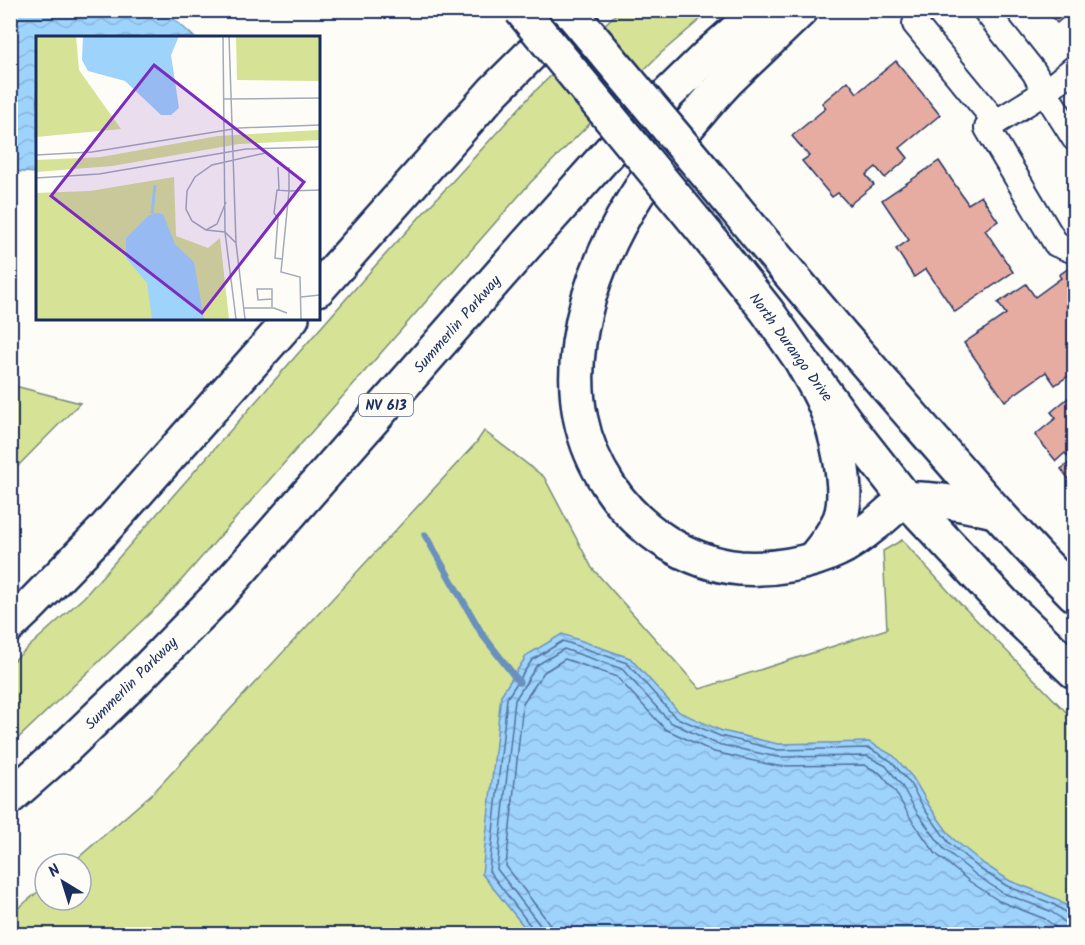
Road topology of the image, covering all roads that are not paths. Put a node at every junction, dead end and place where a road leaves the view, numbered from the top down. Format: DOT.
graph roads {
  1 [pos="521,10"];
  2 [pos="569,10"];
  3 [pos="575,10"];
  4 [pos="759,10"];
  5 [pos="801,10"];
  6 [pos="986,10"];
  7 [pos="915,24"];
  8 [pos="1074,68"];
  9 [pos="1045,92"];
  10 [pos="996,122"];
  11 [pos="1074,138"];
  12 [pos="1074,251"];
  13 [pos="320,287"];
  14 [pos="290,320"];
  15 [pos="801,360"];
  16 [pos="906,499"];
  17 [pos="994,511"];
  18 [pos="813,559"];
  19 [pos="1074,594"];
  20 [pos="10,625"];
  21 [pos="1074,671"];
  22 [pos="10,797"];
  1 -- 15 [label="main road, North Durango Drive, bridge"];
  2 -- 17 [label="main road, bridge"];
  3 -- 13 [label="main road"];
  4 -- 22 [label="main road, Summerlin Parkway / NV 613"];
  5 -- 18 [label="main road"];
  6 -- 9 [label="street"];
  7 -- 10 [label="street"];
  8 -- 9 [label="street"];
  9 -- 10 [label="street"];
  9 -- 11 [label="street"];
  10 -- 12 [label="street"];
  14 -- 20 [label="main road"];
  15 -- 16 [label="main road, North Durango Drive"];
  15 -- 18 [label="main road"];
  16 -- 17 [label="main road"];
  16 -- 18 [label="main road"];
  16 -- 21 [label="main road, North Durango Drive"];
  17 -- 19 [label="main road"];
}
